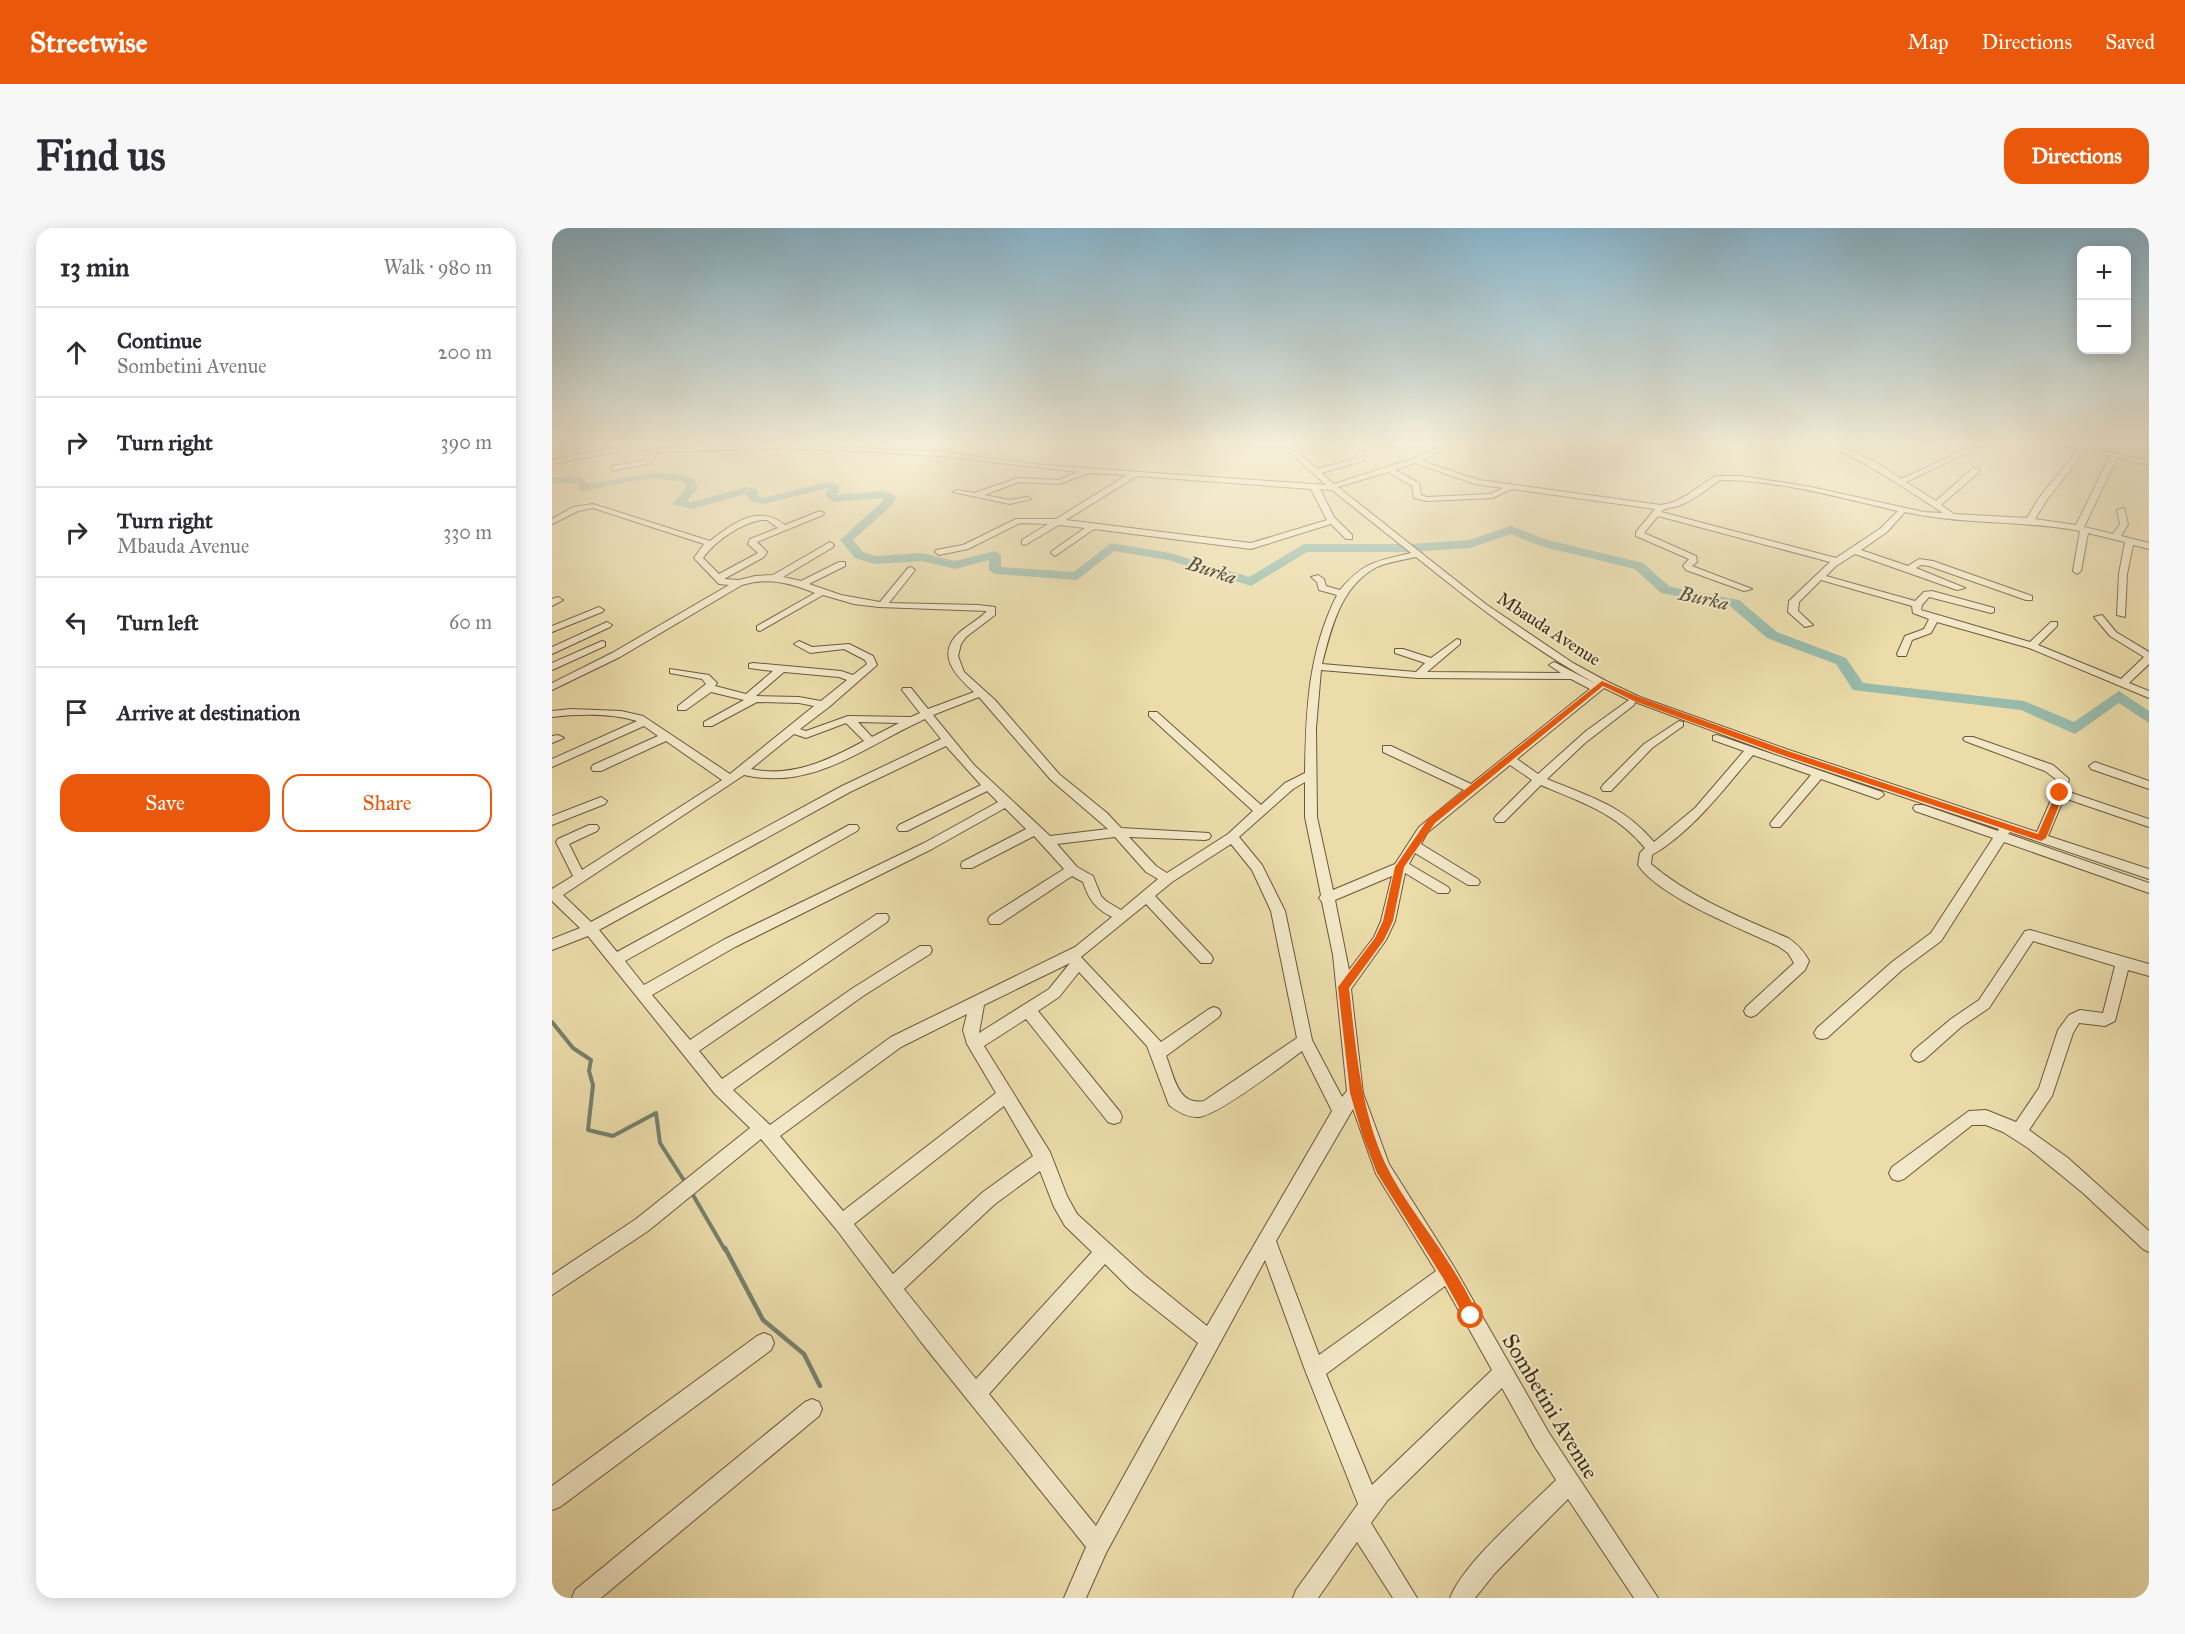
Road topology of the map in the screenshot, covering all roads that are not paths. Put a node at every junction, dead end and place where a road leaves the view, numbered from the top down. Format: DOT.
graph roads {
  1 [pos="1084,506"];
  2 [pos="1325,506"];
  3 [pos="1357,506"];
  4 [pos="1634,506"];
  5 [pos="1671,506"];
  6 [pos="1885,506"];
  7 [pos="1935,506"];
  8 [pos="2039,506"];
  9 [pos="2092,506"];
  10 [pos="1659,510"];
  11 [pos="1903,510"];
  12 [pos="2121,510"];
  13 [pos="820,513"];
  14 [pos="1953,515"];
  15 [pos="1126,519"];
  16 [pos="1333,521"];
  17 [pos="2030,521"];
  18 [pos="552,522"];
  19 [pos="1058,522"];
  20 [pos="1168,522"];
  21 [pos="1091,527"];
  22 [pos="784,528"];
  23 [pos="2082,528"];
  24 [pos="1117,530"];
  25 [pos="1155,534"];
  26 [pos="1349,537"];
  27 [pos="2116,537"];
  28 [pos="2130,540"];
  29 [pos="1025,542"];
  30 [pos="830,545"];
  31 [pos="709,546"];
  32 [pos="2149,546"];
  33 [pos="1854,551"];
  34 [pos="939,552"];
  35 [pos="1055,553"];
  36 [pos="1424,558"];
  37 [pos="1837,561"];
  38 [pos="842,564"];
  39 [pos="1909,569"];
  40 [pos="911,570"];
  41 [pos="2077,571"];
  42 [pos="720,577"];
  43 [pos="776,577"];
  44 [pos="1316,577"];
  45 [pos="1820,577"];
  46 [pos="739,583"];
  47 [pos="801,585"];
  48 [pos="1960,588"];
  49 [pos="1747,589"];
  50 [pos="821,593"];
  51 [pos="1342,594"];
  52 [pos="2029,598"];
  53 [pos="883,604"];
  54 [pos="1917,604"];
  55 [pos="599,610"];
  56 [pos="1991,610"];
  57 [pos="2122,615"];
  58 [pos="2099,617"];
  59 [pos="1934,618"];
  60 [pos="2054,624"];
  61 [pos="607,625"];
  62 [pos="1808,625"];
  63 [pos="760,628"];
  64 [pos="552,629"];
  65 [pos="1457,642"];
  66 [pos="603,644"];
  67 [pos="799,644"];
  68 [pos="2032,646"];
  69 [pos="552,651"];
  70 [pos="1399,651"];
  71 [pos="1902,654"];
  72 [pos="2149,657"];
  73 [pos="1432,662"];
  74 [pos="753,666"];
  75 [pos="1316,667"];
  76 [pos="552,668"];
  77 [pos="783,668"];
  78 [pos="674,671"];
  79 [pos="1418,675"];
  80 [pos="1570,676"];
  81 [pos="855,680"];
  82 [pos="2122,684"];
  83 [pos="1600,686"];
  84 [pos="552,687"];
  85 [pos="709,688"];
  86 [pos="907,690"];
  87 [pos="980,693"];
  88 [pos="2149,695"];
  89 [pos="751,699"];
  90 [pos="1630,703"];
  91 [pos="825,705"];
  92 [pos="682,708"];
  93 [pos="552,714"];
  94 [pos="928,714"];
  95 [pos="1153,714"];
  96 [pos="848,719"];
  97 [pos="914,720"];
  98 [pos="644,722"];
  99 [pos="708,724"];
  100 [pos="1679,724"];
  101 [pos="794,730"];
  102 [pos="666,736"];
  103 [pos="1969,739"];
  104 [pos="950,740"];
  105 [pos="871,742"];
  106 [pos="1387,749"];
  107 [pos="1750,751"];
  108 [pos="1510,760"];
  109 [pos="552,763"];
  110 [pos="2095,766"];
  111 [pos="597,768"];
  112 [pos="742,771"];
  113 [pos="1310,775"];
  114 [pos="1818,775"];
  115 [pos="730,780"];
  116 [pos="1541,781"];
  117 [pos="2149,785"];
  118 [pos="987,786"];
  119 [pos="1606,788"];
  120 [pos="1471,789"];
  121 [pos="2060,793"];
  122 [pos="601,801"];
  123 [pos="1005,804"];
  124 [pos="1261,812"];
  125 [pos="1500,819"];
  126 [pos="552,821"];
  127 [pos="2149,823"];
  128 [pos="1776,824"];
  129 [pos="593,828"];
  130 [pos="853,828"];
  131 [pos="903,828"];
  132 [pos="1034,830"];
  133 [pos="1117,831"];
  134 [pos="2004,832"];
  135 [pos="1205,836"];
  136 [pos="1232,837"];
  137 [pos="2041,838"];
  138 [pos="1047,841"];
  139 [pos="1414,846"];
  140 [pos="1651,847"];
  141 [pos="967,865"];
  142 [pos="1400,866"];
  143 [pos="1072,870"];
  144 [pos="2149,874"];
  145 [pos="580,878"];
  146 [pos="1167,879"];
  147 [pos="1473,882"];
  148 [pos="2149,888"];
  149 [pos="1443,890"];
  150 [pos="553,896"];
  151 [pos="1147,896"];
  152 [pos="1326,898"];
  153 [pos="1122,916"];
  154 [pos="882,918"];
  155 [pos="995,920"];
  156 [pos="590,929"];
  157 [pos="552,945"];
  158 [pos="925,950"];
  159 [pos="1206,959"];
  160 [pos="615,960"];
  161 [pos="1075,960"];
  162 [pos="2122,962"];
  163 [pos="2149,970"];
  164 [pos="1344,987"];
  165 [pos="643,993"];
  166 [pos="977,1004"];
  167 [pos="1029,1011"];
  168 [pos="1751,1011"];
  169 [pos="1214,1013"];
  170 [pos="1822,1033"];
  171 [pos="1305,1041"];
  172 [pos="975,1044"];
  173 [pos="689,1049"];
  174 [pos="1159,1052"];
  175 [pos="1919,1055"];
  176 [pos="721,1089"];
  177 [pos="1356,1093"];
  178 [pos="1006,1095"];
  179 [pos="1341,1111"];
  180 [pos="1114,1117"];
  181 [pos="765,1132"];
  182 [pos="2019,1132"];
  183 [pos="1044,1158"];
  184 [pos="1898,1173"];
  185 [pos="842,1223"];
  186 [pos="1267,1240"];
  187 [pos="2149,1243"];
  188 [pos="1104,1252"];
  189 [pos="1448,1273"];
  190 [pos="552,1286"];
  191 [pos="891,1288"];
  192 [pos="1210,1340"];
  193 [pos="764,1343"];
  194 [pos="1315,1370"];
  195 [pos="1503,1373"];
  196 [pos="976,1394"];
  197 [pos="812,1409"];
  198 [pos="1570,1482"];
  199 [pos="552,1499"];
  200 [pos="1364,1514"];
  201 [pos="1098,1545"];
  202 [pos="583,1598"];
  203 [pos="1075,1598"];
  204 [pos="1304,1598"];
  205 [pos="1406,1598"];
  206 [pos="1461,1598"];
  207 [pos="1647,1598"];
  1 -- 19 [label="street"];
  2 -- 16 [label="street"];
  3 -- 36 [label="street, Mbauda Avenue"];
  4 -- 10 [label="street"];
  5 -- 10 [label="street"];
  6 -- 11 [label="street"];
  7 -- 14 [label="street"];
  8 -- 17 [label="street"];
  9 -- 23 [label="street"];
  10 -- 37 [label="street"];
  10 -- 49 [label="street"];
  11 -- 14 [label="street"];
  11 -- 33 [label="street"];
  12 -- 27 [label="street"];
  13 -- 22 [label="street"];
  14 -- 17 [label="street"];
  15 -- 24 [label="street"];
  16 -- 25 [label="street"];
  16 -- 26 [label="street"];
  17 -- 23 [label="street"];
  18 -- 31 [label="street"];
  19 -- 21 [label="street"];
  19 -- 29 [label="street"];
  19 -- 34 [label="street"];
  20 -- 25 [label="street"];
  21 -- 24 [label="street"];
  21 -- 35 [label="street"];
  22 -- 31 [label="street"];
  22 -- 42 [label="street"];
  23 -- 27 [label="street"];
  23 -- 41 [label="street"];
  24 -- 25 [label="street"];
  27 -- 28 [label="street"];
  28 -- 32 [label="street"];
  28 -- 57 [label="street"];
  30 -- 43 [label="street"];
  31 -- 42 [label="street"];
  33 -- 37 [label="street"];
  33 -- 39 [label="street"];
  36 -- 51 [label="street, Sombetini Avenue"];
  36 -- 80 [label="street"];
  36 -- 83 [label="street, Mbauda Avenue"];
  37 -- 45 [label="street"];
  38 -- 47 [label="street"];
  39 -- 48 [label="street"];
  39 -- 52 [label="street"];
  40 -- 53 [label="street"];
  42 -- 46 [label="street"];
  43 -- 46 [label="street"];
  43 -- 47 [label="street"];
  44 -- 51 [label="street"];
  45 -- 54 [label="street"];
  45 -- 62 [label="street"];
  46 -- 84 [label="street"];
  47 -- 50 [label="street"];
  50 -- 53 [label="street"];
  50 -- 63 [label="street"];
  51 -- 75 [label="street, Sombetini Avenue"];
  53 -- 87 [label="street"];
  54 -- 56 [label="street"];
  54 -- 59 [label="street"];
  55 -- 64 [label="street"];
  58 -- 72 [label="street"];
  59 -- 68 [label="street"];
  59 -- 71 [label="street"];
  60 -- 68 [label="street"];
  61 -- 69 [label="street"];
  65 -- 73 [label="street"];
  66 -- 76 [label="street"];
  67 -- 81 [label="street"];
  68 -- 82 [label="street"];
  70 -- 73 [label="street"];
  72 -- 82 [label="street"];
  73 -- 79 [label="street"];
  74 -- 77 [label="street"];
  75 -- 79 [label="street"];
  75 -- 113 [label="street, Sombetini Avenue"];
  77 -- 81 [label="street"];
  77 -- 89 [label="street"];
  78 -- 85 [label="street"];
  79 -- 80 [label="street"];
  80 -- 83 [label="street"];
  81 -- 91 [label="street"];
  82 -- 88 [label="street"];
  83 -- 90 [label="street"];
  83 -- 108 [label="street"];
  83 -- 134 [label="street, Mbauda Avenue"];
  85 -- 89 [label="street"];
  85 -- 92 [label="street"];
  86 -- 94 [label="street"];
  87 -- 94 [label="street"];
  87 -- 133 [label="street"];
  89 -- 91 [label="street"];
  89 -- 99 [label="street"];
  90 -- 100 [label="street"];
  90 -- 116 [label="street"];
  91 -- 101 [label="street"];
  93 -- 98 [label="street"];
  94 -- 97 [label="street"];
  94 -- 104 [label="street"];
  95 -- 124 [label="street"];
  96 -- 97 [label="street"];
  96 -- 101 [label="street"];
  96 -- 105 [label="street"];
  97 -- 105 [label="street"];
  98 -- 102 [label="street"];
  98 -- 109 [label="street"];
  100 -- 107 [label="street"];
  100 -- 119 [label="street"];
  101 -- 112 [label="street"];
  102 -- 111 [label="street"];
  102 -- 115 [label="street"];
  103 -- 121 [label="street"];
  104 -- 118 [label="street"];
  104 -- 156 [label="street"];
  105 -- 112 [label="street"];
  106 -- 120 [label="street"];
  107 -- 114 [label="street"];
  107 -- 140 [label="street"];
  108 -- 116 [label="street"];
  108 -- 120 [label="street"];
  110 -- 117 [label="street"];
  112 -- 115 [label="street"];
  113 -- 124 [label="street"];
  113 -- 152 [label="street, Sombetini Avenue"];
  114 -- 128 [label="street"];
  114 -- 134 [label="street"];
  115 -- 145 [label="street"];
  116 -- 125 [label="street"];
  116 -- 140 [label="street"];
  118 -- 123 [label="street"];
  118 -- 131 [label="street"];
  120 -- 139 [label="street"];
  121 -- 127 [label="street"];
  121 -- 137 [label="street"];
  122 -- 126 [label="street"];
  123 -- 132 [label="street"];
  123 -- 165 [label="street"];
  124 -- 136 [label="street"];
  129 -- 145 [label="street"];
  130 -- 160 [label="street"];
  132 -- 138 [label="street"];
  132 -- 141 [label="street"];
  133 -- 135 [label="street"];
  133 -- 138 [label="street"];
  133 -- 146 [label="street"];
  134 -- 137 [label="street, Mbauda Avenue"];
  134 -- 148 [label="street"];
  134 -- 170 [label="street"];
  136 -- 146 [label="street"];
  136 -- 171 [label="street"];
  137 -- 144 [label="street, Mbauda Avenue"];
  138 -- 143 [label="street"];
  139 -- 142 [label="street"];
  139 -- 147 [label="street"];
  140 -- 168 [label="street"];
  142 -- 149 [label="street"];
  142 -- 152 [label="street"];
  142 -- 164 [label="street"];
  143 -- 153 [label="street"];
  143 -- 155 [label="street"];
  145 -- 150 [label="street"];
  146 -- 151 [label="street"];
  150 -- 156 [label="street"];
  151 -- 153 [label="street"];
  151 -- 159 [label="street"];
  152 -- 164 [label="street, Sombetini Avenue"];
  153 -- 161 [label="street"];
  154 -- 173 [label="street"];
  156 -- 157 [label="street"];
  156 -- 160 [label="street"];
  158 -- 176 [label="street"];
  160 -- 165 [label="street"];
  161 -- 166 [label="street"];
  161 -- 167 [label="street"];
  161 -- 174 [label="street"];
  162 -- 163 [label="street"];
  162 -- 175 [label="street"];
  162 -- 182 [label="street"];
  164 -- 177 [label="street, Sombetini Avenue"];
  165 -- 173 [label="street"];
  166 -- 172 [label="street"];
  166 -- 181 [label="street"];
  167 -- 172 [label="street"];
  167 -- 180 [label="street"];
  169 -- 174 [label="street"];
  171 -- 174 [label="street"];
  171 -- 179 [label="street"];
  172 -- 178 [label="street"];
  173 -- 176 [label="street"];
  176 -- 181 [label="street"];
  177 -- 179 [label="street"];
  177 -- 189 [label="street, Sombetini Avenue"];
  178 -- 183 [label="street"];
  178 -- 185 [label="street"];
  179 -- 186 [label="street"];
  181 -- 185 [label="street"];
  181 -- 190 [label="street"];
  182 -- 184 [label="street"];
  182 -- 187 [label="street"];
  183 -- 188 [label="street"];
  183 -- 191 [label="street"];
  185 -- 191 [label="street"];
  186 -- 192 [label="street"];
  186 -- 194 [label="street"];
  188 -- 192 [label="street"];
  188 -- 196 [label="street"];
  189 -- 194 [label="street"];
  189 -- 195 [label="street, Sombetini Avenue"];
  191 -- 196 [label="street"];
  192 -- 201 [label="street"];
  193 -- 199 [label="street"];
  194 -- 200 [label="street"];
  195 -- 198 [label="street, Sombetini Avenue"];
  195 -- 200 [label="street"];
  196 -- 201 [label="street"];
  197 -- 202 [label="street"];
  198 -- 206 [label="street"];
  198 -- 207 [label="street, Sombetini Avenue"];
  200 -- 204 [label="street"];
  200 -- 205 [label="street"];
  201 -- 203 [label="street"];
}
